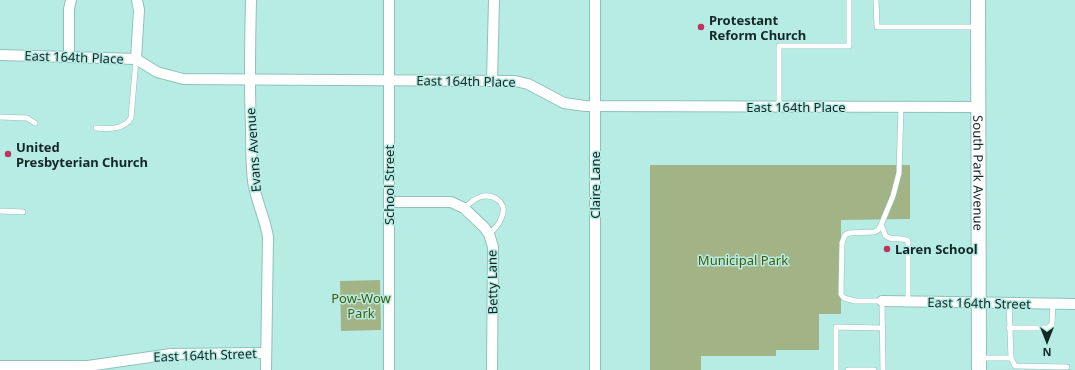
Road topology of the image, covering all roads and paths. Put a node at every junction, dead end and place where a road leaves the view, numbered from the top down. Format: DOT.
graph roads {
  1 [pos="71,0"];
  2 [pos="137,0"];
  3 [pos="251,0"];
  4 [pos="389,0"];
  5 [pos="494,0"];
  6 [pos="595,0"];
  7 [pos="849,0"];
  8 [pos="876,0"];
  9 [pos="978,0"];
  10 [pos="978,28"];
  11 [pos="0,55"];
  12 [pos="69,56"];
  13 [pos="136,59"];
  14 [pos="249,80"];
  15 [pos="389,81"];
  16 [pos="492,81"];
  17 [pos="595,106"];
  18 [pos="779,107"];
  19 [pos="901,107"];
  20 [pos="978,107"];
  21 [pos="0,117"];
  22 [pos="35,123"];
  23 [pos="96,128"];
  24 [pos="389,202"];
  25 [pos="464,208"];
  26 [pos="0,211"];
  27 [pos="24,212"];
  28 [pos="881,225"];
  29 [pos="489,234"];
  30 [pos="882,301"];
  31 [pos="908,301"];
  32 [pos="978,302"];
  33 [pos="1009,303"];
  34 [pos="1053,304"];
  35 [pos="1075,304"];
  36 [pos="883,328"];
  37 [pos="1009,328"];
  38 [pos="266,353"];
  39 [pos="1011,358"];
  40 [pos="979,364"];
  41 [pos="0,366"];
  42 [pos="1067,367"];
  43 [pos="1035,368"];
  44 [pos="266,370"];
  45 [pos="389,370"];
  46 [pos="492,370"];
  47 [pos="595,370"];
  48 [pos="836,370"];
  49 [pos="848,370"];
  50 [pos="874,370"];
  51 [pos="883,370"];
  1 -- 12 [label="street"];
  2 -- 13 [label="street"];
  3 -- 14 [label="street, Evans Avenue"];
  4 -- 15 [label="street, School Street"];
  5 -- 16 [label="street"];
  6 -- 17 [label="street, Claire Lane"];
  7 -- 18 [label="lane"];
  8 -- 10 [label="lane"];
  9 -- 10 [label="street, South Park Avenue"];
  10 -- 20 [label="street, South Park Avenue"];
  11 -- 12 [label="street, East 164th Place"];
  12 -- 13 [label="street, East 164th Place"];
  13 -- 14 [label="street, East 164th Place"];
  13 -- 23 [label="lane"];
  14 -- 15 [label="street, East 164th Place"];
  14 -- 38 [label="street, Evans Avenue"];
  15 -- 16 [label="street, East 164th Place"];
  15 -- 24 [label="street, School Street"];
  16 -- 17 [label="street, East 164th Place"];
  17 -- 18 [label="street, East 164th Place"];
  17 -- 47 [label="street, Claire Lane"];
  18 -- 19 [label="street, East 164th Place"];
  19 -- 20 [label="street, East 164th Place"];
  19 -- 28 [label="lane"];
  20 -- 32 [label="street, South Park Avenue"];
  21 -- 22 [label="lane"];
  24 -- 25 [label="street, Betty Lane"];
  24 -- 45 [label="street, School Street"];
  25 -- 29 [label="street, Betty Lane"];
  25 -- 29 [label="lane"];
  26 -- 27 [label="lane"];
  28 -- 30 [label="lane"];
  28 -- 31 [label="lane"];
  29 -- 46 [label="street, Betty Lane"];
  30 -- 31 [label="street, East 164th Street"];
  30 -- 36 [label="lane"];
  31 -- 32 [label="street, East 164th Street"];
  32 -- 33 [label="street, East 164th Street"];
  32 -- 40 [label="street, South Park Avenue"];
  33 -- 34 [label="street, East 164th Street"];
  33 -- 37 [label="lane"];
  34 -- 35 [label="street, East 164th Street"];
  34 -- 37 [label="lane"];
  36 -- 48 [label="lane"];
  36 -- 51 [label="lane"];
  37 -- 39 [label="lane"];
  38 -- 41 [label="street, East 164th Street"];
  38 -- 44 [label="street, Evans Avenue"];
  39 -- 40 [label="lane"];
  39 -- 43 [label="lane"];
  42 -- 43 [label="lane"];
  49 -- 50 [label="lane"];
}
